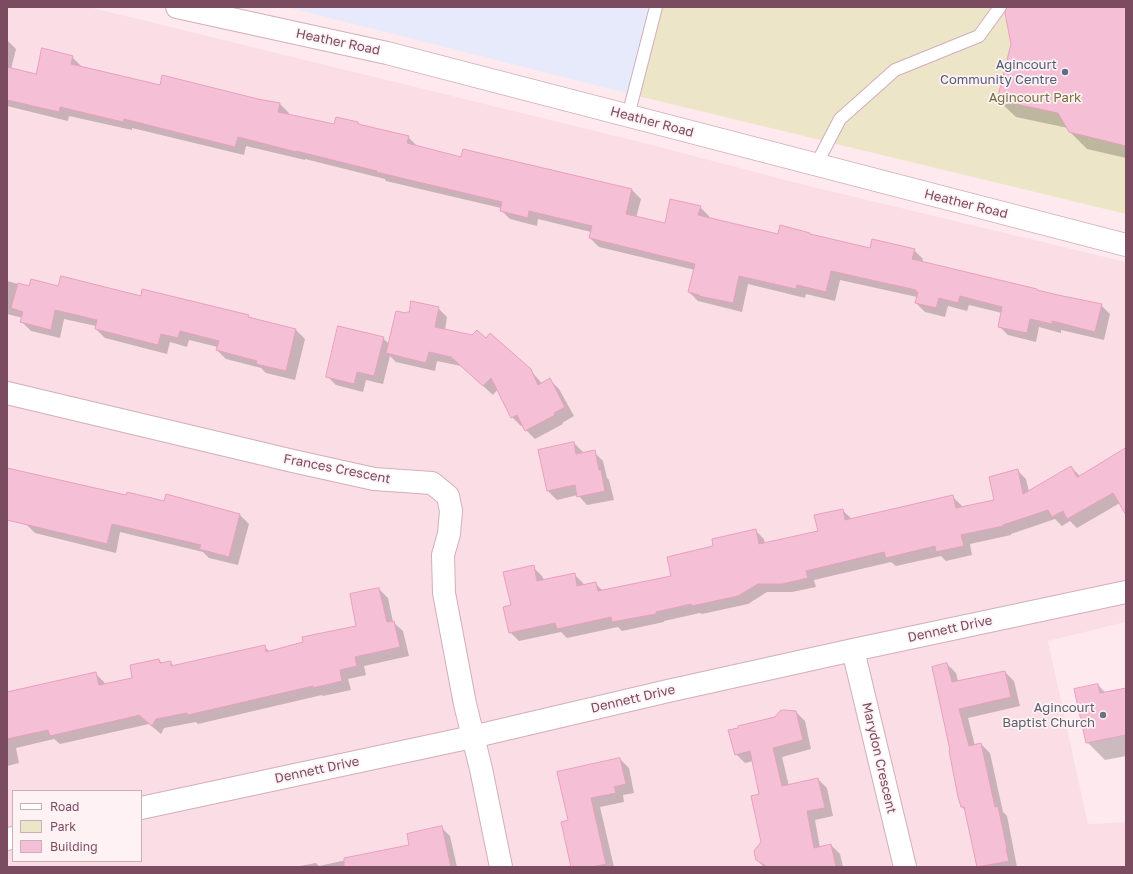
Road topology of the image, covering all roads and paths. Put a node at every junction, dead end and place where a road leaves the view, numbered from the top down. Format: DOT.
graph roads {
  1 [pos="177,7"];
  2 [pos="656,7"];
  3 [pos="1000,7"];
  4 [pos="628,116"];
  5 [pos="816,165"];
  6 [pos="1126,245"];
  7 [pos="7,393"];
  8 [pos="1126,592"];
  9 [pos="853,650"];
  10 [pos="472,737"];
  11 [pos="142,808"];
  12 [pos="501,867"];
  13 [pos="905,867"];
  1 -- 4 [label="street, Heather Road"];
  2 -- 4 [label="lane"];
  3 -- 5 [label="lane"];
  4 -- 5 [label="street, Heather Road"];
  5 -- 6 [label="street, Heather Road"];
  7 -- 10 [label="street, Frances Crescent"];
  8 -- 9 [label="street, Dennett Drive"];
  9 -- 10 [label="street, Dennett Drive"];
  9 -- 13 [label="street, Marydon Crescent"];
  10 -- 11 [label="street, Dennett Drive"];
  10 -- 12 [label="street, Frances Crescent"];
}
